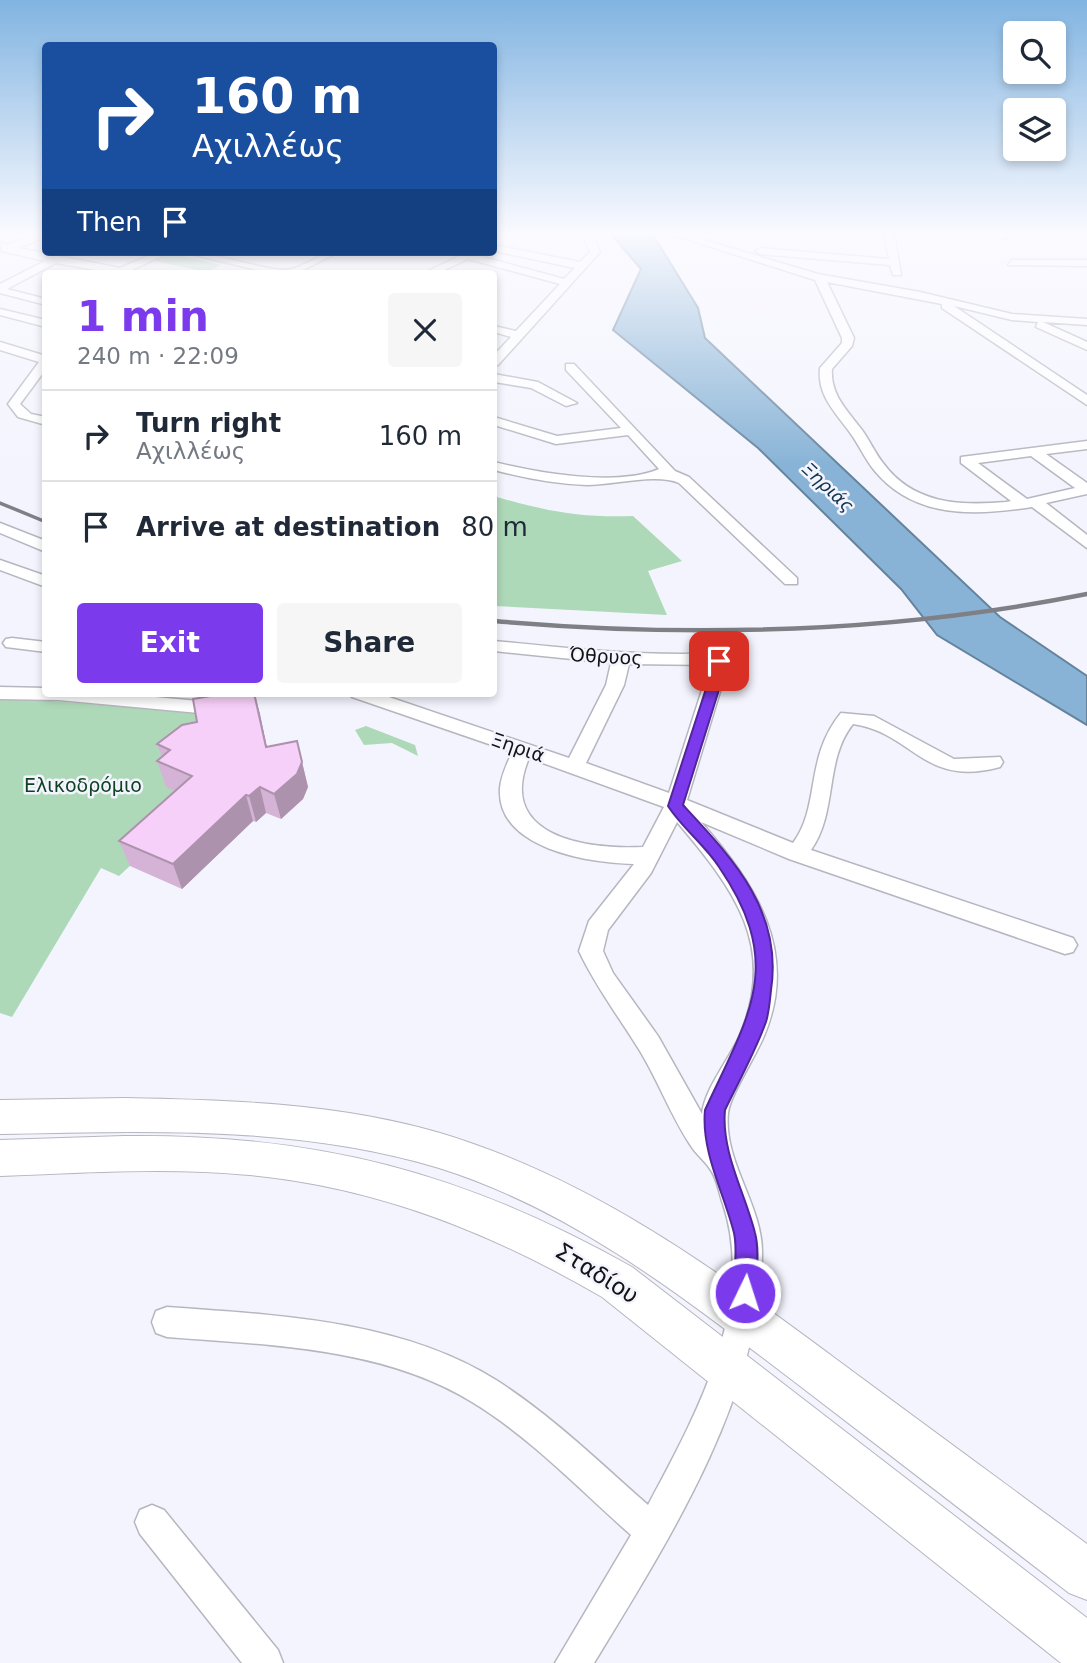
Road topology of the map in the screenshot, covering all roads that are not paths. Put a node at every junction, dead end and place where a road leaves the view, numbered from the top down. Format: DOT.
graph roads {
  1 [pos="542,311"];
  2 [pos="835,311"];
  3 [pos="952,311"];
  4 [pos="990,311"];
  5 [pos="0,312"];
  6 [pos="1025,318"];
  7 [pos="1087,322"];
  8 [pos="42,323"];
  9 [pos="497,330"];
  10 [pos="519,335"];
  11 [pos="0,346"];
  12 [pos="1087,346"];
  13 [pos="42,359"];
  14 [pos="497,359"];
  15 [pos="42,366"];
  16 [pos="569,367"];
  17 [pos="497,379"];
  18 [pos="1086,400"];
  19 [pos="571,403"];
  20 [pos="42,421"];
  21 [pos="497,422"];
  22 [pos="631,431"];
  23 [pos="1087,445"];
  24 [pos="1031,450"];
  25 [pos="497,467"];
  26 [pos="666,472"];
  27 [pos="1087,490"];
  28 [pos="1029,502"];
  29 [pos="0,528"];
  30 [pos="42,545"];
  31 [pos="1085,548"];
  32 [pos="0,565"];
  33 [pos="42,581"];
  34 [pos="791,581"];
  35 [pos="6,641"];
  36 [pos="42,646"];
  37 [pos="497,646"];
  38 [pos="0,658"];
  39 [pos="621,659"];
  40 [pos="0,693"];
  41 [pos="42,694"];
  42 [pos="91,697"];
  43 [pos="218,697"];
  44 [pos="370,697"];
  45 [pos="524,748"];
  46 [pos="993,762"];
  47 [pos="575,766"];
  48 [pos="675,806"];
  49 [pos="797,853"];
  50 [pos="649,855"];
  51 [pos="1065,945"];
  52 [pos="0,1117"];
  53 [pos="0,1158"];
  54 [pos="722,1164"];
  55 [pos="743,1316"];
  56 [pos="167,1322"];
  57 [pos="727,1371"];
  58 [pos="152,1522"];
  59 [pos="652,1531"];
  60 [pos="1087,1575"];
  61 [pos="1087,1651"];
  62 [pos="265,1663"];
  63 [pos="573,1663"];
  1 -- 10 [label="street"];
  2 -- 28 [label="street"];
  3 -- 18 [label="street"];
  4 -- 6 [label="street"];
  5 -- 8 [label="street"];
  6 -- 7 [label="street"];
  6 -- 12 [label="street"];
  9 -- 10 [label="street"];
  10 -- 14 [label="street"];
  11 -- 13 [label="street"];
  15 -- 20 [label="street"];
  16 -- 22 [label="street"];
  17 -- 19 [label="street"];
  21 -- 22 [label="street"];
  22 -- 26 [label="street"];
  23 -- 24 [label="street"];
  24 -- 27 [label="street"];
  24 -- 28 [label="street"];
  25 -- 26 [label="street"];
  26 -- 34 [label="street"];
  27 -- 28 [label="street"];
  28 -- 31 [label="street"];
  29 -- 30 [label="street"];
  32 -- 33 [label="street"];
  35 -- 36 [label="street"];
  35 -- 38 [label="street"];
  37 -- 39 [label="street, Όθρυος"];
  39 -- 47 [label="street"];
  39 -- 48 [label="street, Όθρυος"];
  40 -- 41 [label="street"];
  42 -- 43 [label="street"];
  44 -- 45 [label="street, Ξηριά"];
  45 -- 47 [label="street, Ξηριά"];
  45 -- 50 [label="street"];
  46 -- 49 [label="street"];
  47 -- 48 [label="street, Ξηριά"];
  48 -- 49 [label="street, Ξηριά"];
  48 -- 50 [label="street"];
  48 -- 54 [label="street"];
  49 -- 51 [label="street, Ξηριά"];
  50 -- 54 [label="street"];
  52 -- 55 [label="main road"];
  53 -- 57 [label="main road, Σταδίου"];
  54 -- 55 [label="street"];
  55 -- 57 [label="street"];
  55 -- 60 [label="main road"];
  56 -- 59 [label="street"];
  57 -- 59 [label="street"];
  57 -- 61 [label="main road, Σταδίου"];
  58 -- 62 [label="street"];
  59 -- 63 [label="street"];
}
